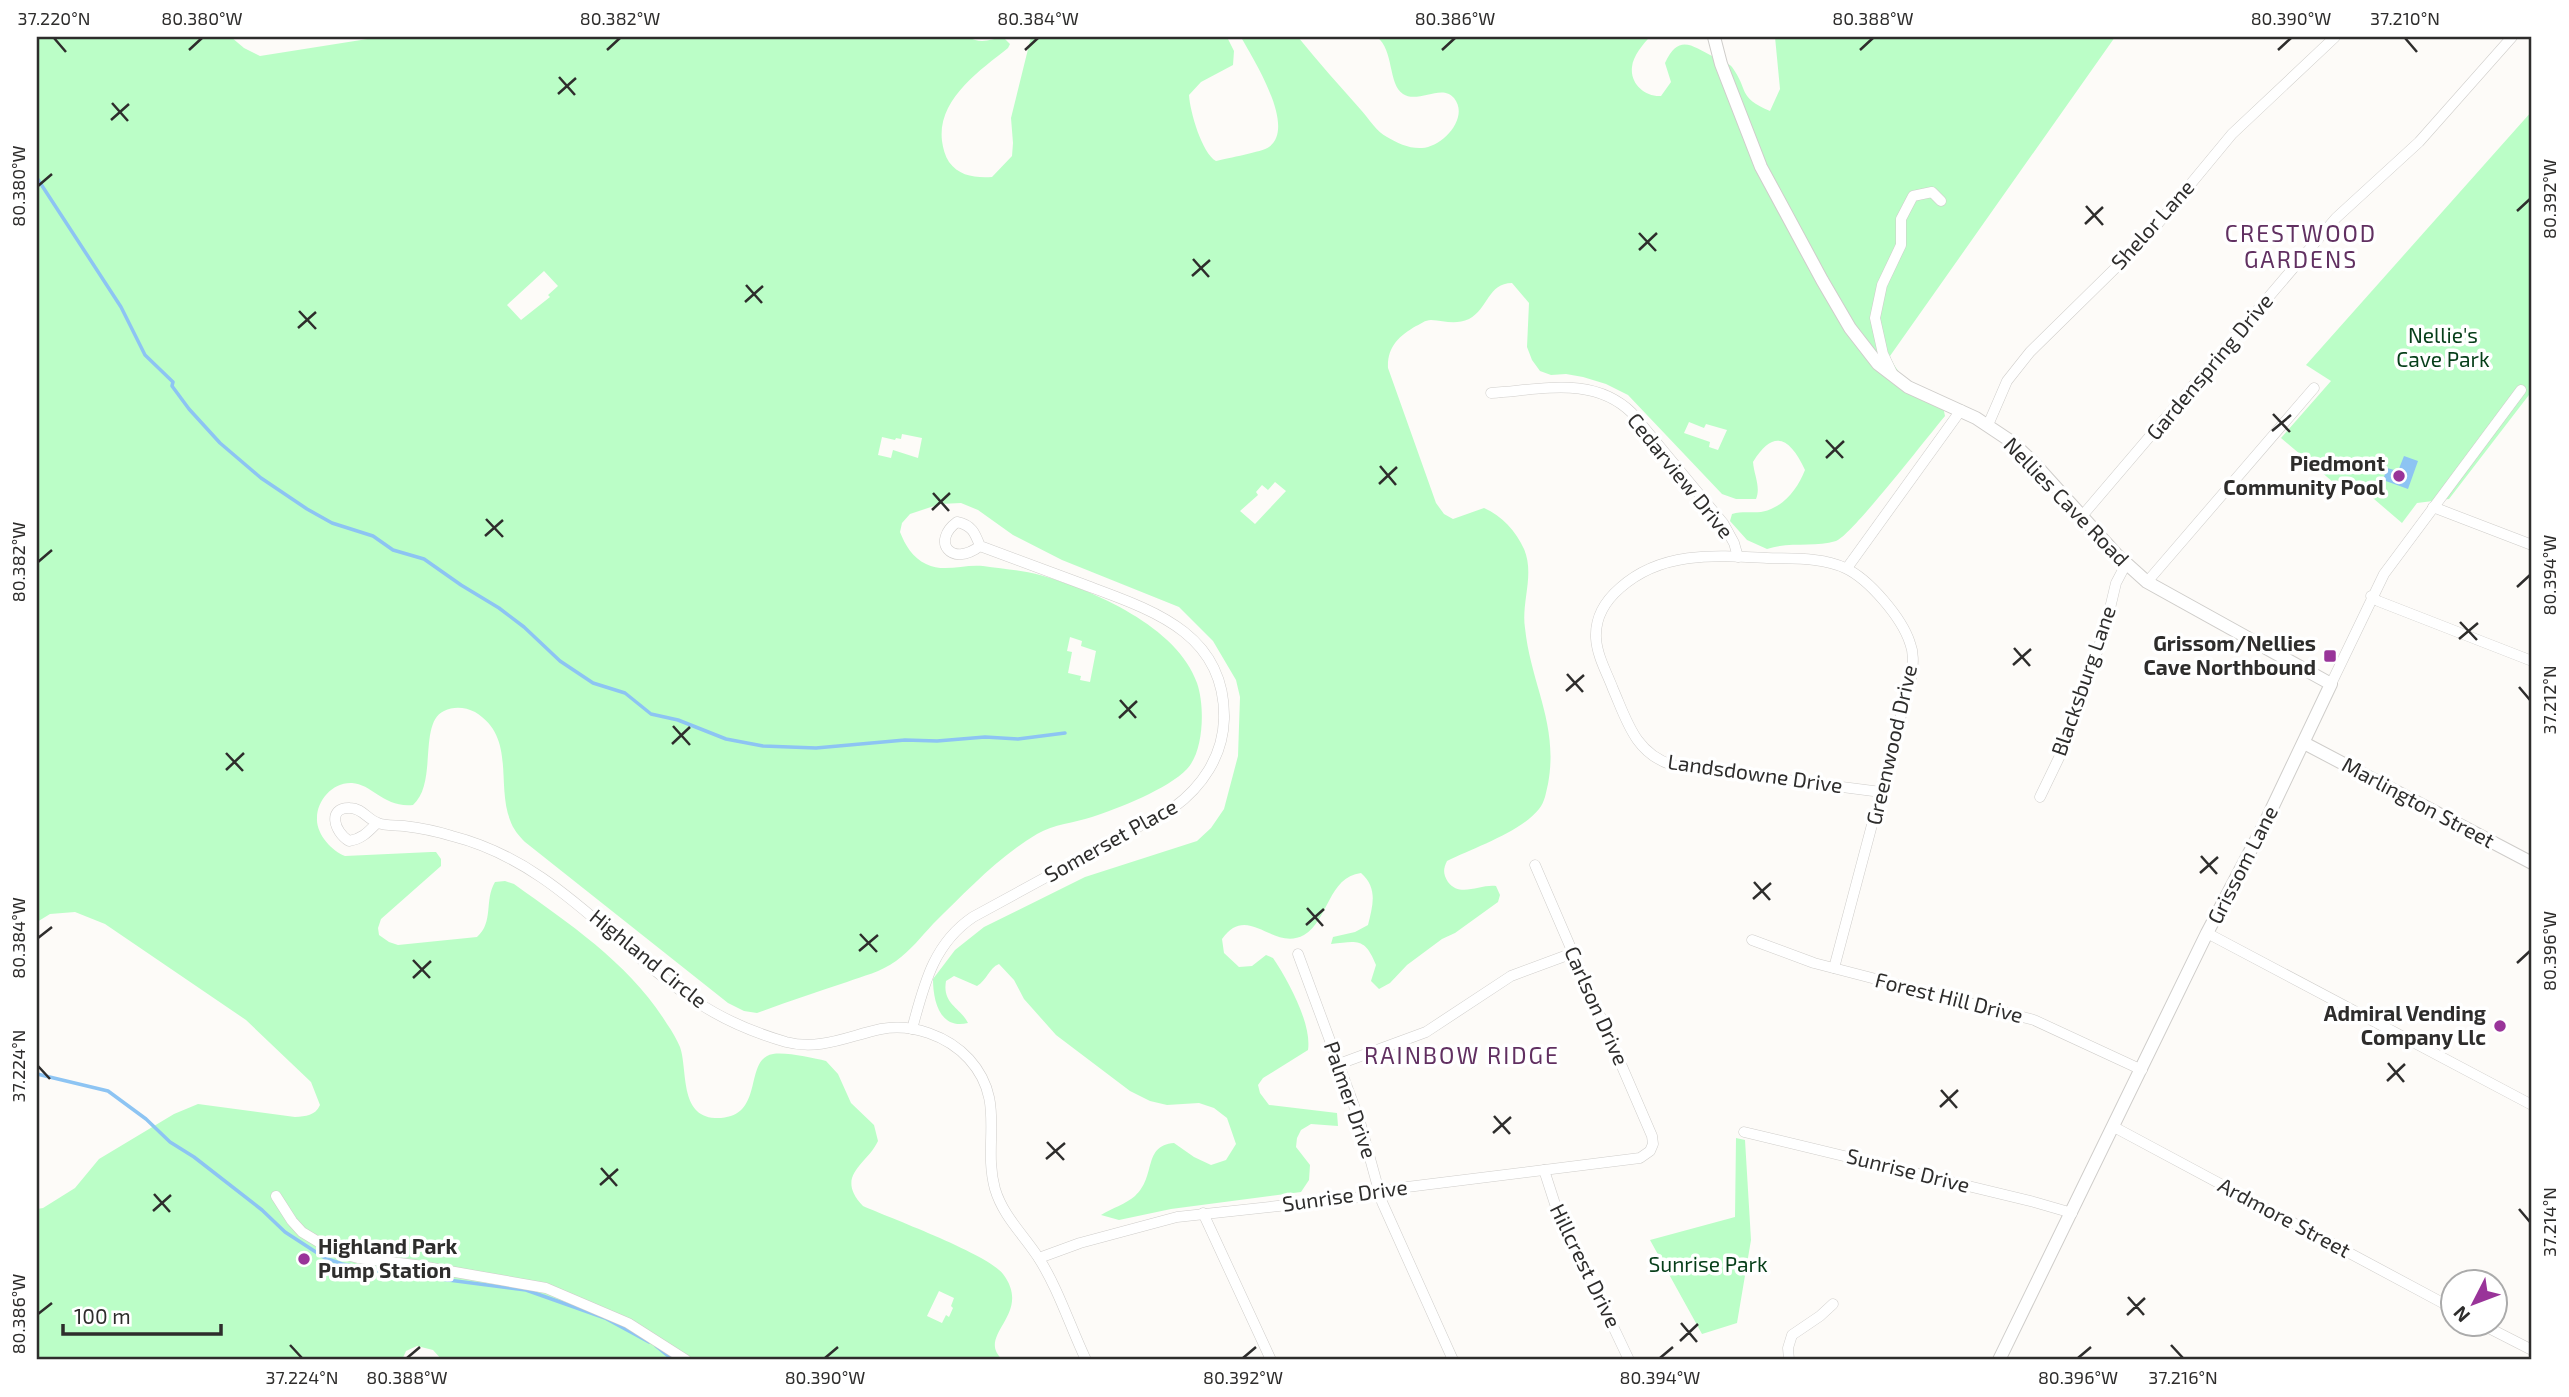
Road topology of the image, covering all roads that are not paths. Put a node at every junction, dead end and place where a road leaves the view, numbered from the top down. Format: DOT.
graph roads {
  1 [pos="1714,37"];
  2 [pos="2335,37"];
  3 [pos="2512,37"];
  4 [pos="1941,201"];
  5 [pos="1895,379"];
  6 [pos="2314,388"];
  7 [pos="2521,390"];
  8 [pos="1491,393"];
  9 [pos="1961,410"];
  10 [pos="1988,425"];
  11 [pos="2433,507"];
  12 [pos="2082,516"];
  13 [pos="2532,545"];
  14 [pos="980,546"];
  15 [pos="1738,557"];
  16 [pos="2126,564"];
  17 [pos="1847,568"];
  18 [pos="2147,582"];
  19 [pos="2371,596"];
  20 [pos="2532,662"];
  21 [pos="2331,684"];
  22 [pos="2304,743"];
  23 [pos="1881,792"];
  24 [pos="2040,797"];
  25 [pos="377,823"];
  26 [pos="2532,863"];
  27 [pos="1535,865"];
  28 [pos="2207,933"];
  29 [pos="1752,940"];
  30 [pos="1573,953"];
  31 [pos="1298,954"];
  32 [pos="1835,968"];
  33 [pos="912,1029"];
  34 [pos="1339,1064"];
  35 [pos="2142,1070"];
  36 [pos="2532,1105"];
  37 [pos="2114,1127"];
  38 [pos="1744,1132"];
  39 [pos="1652,1148"];
  40 [pos="1544,1170"];
  41 [pos="1379,1193"];
  42 [pos="276,1196"];
  43 [pos="1203,1213"];
  44 [pos="2072,1213"];
  45 [pos="1039,1258"];
  46 [pos="2440,1302"];
  47 [pos="1833,1304"];
  48 [pos="2508,1338"];
  49 [pos="2532,1350"];
  50 [pos="686,1360"];
  51 [pos="1086,1360"];
  52 [pos="1271,1360"];
  53 [pos="1453,1360"];
  54 [pos="1629,1360"];
  55 [pos="1789,1360"];
  56 [pos="1998,1360"];
  1 -- 5 [label="street, Nellies Cave Road"];
  2 -- 10 [label="street, Shelor Lane"];
  3 -- 12 [label="street, Gardenspring Drive"];
  4 -- 5 [label="street"];
  5 -- 9 [label="street, Nellies Cave Road"];
  6 -- 18 [label="street"];
  7 -- 11 [label="street, Grissom Lane"];
  8 -- 15 [label="street, Cedarview Drive"];
  9 -- 10 [label="street, Nellies Cave Road"];
  9 -- 17 [label="street"];
  10 -- 12 [label="street, Nellies Cave Road"];
  11 -- 13 [label="street"];
  11 -- 19 [label="street, Grissom Lane"];
  12 -- 16 [label="street, Nellies Cave Road"];
  14 -- 33 [label="street, Somerset Place"];
  15 -- 17 [label="street, Greenwood Drive"];
  15 -- 23 [label="street, Landsdowne Drive"];
  16 -- 18 [label="street, Nellies Cave Road"];
  16 -- 24 [label="street, Blacksburg Lane"];
  17 -- 23 [label="street, Greenwood Drive"];
  18 -- 21 [label="street, Nellies Cave Road"];
  19 -- 20 [label="street"];
  19 -- 21 [label="street, Grissom Lane"];
  21 -- 22 [label="street, Grissom Lane"];
  22 -- 26 [label="street, Marlington Street"];
  22 -- 28 [label="street, Grissom Lane"];
  23 -- 32 [label="street, Greenwood Drive"];
  25 -- 33 [label="street, Highland Circle"];
  27 -- 30 [label="street, Carlson Drive"];
  28 -- 35 [label="street, Grissom Lane"];
  28 -- 36 [label="street"];
  29 -- 32 [label="street, Forest Hill Drive"];
  30 -- 34 [label="street"];
  30 -- 39 [label="street, Carlson Drive"];
  31 -- 34 [label="street, Palmer Drive"];
  32 -- 35 [label="street, Forest Hill Drive"];
  33 -- 45 [label="street, Highland Circle"];
  34 -- 41 [label="street, Palmer Drive"];
  35 -- 37 [label="street, Grissom Lane"];
  37 -- 44 [label="street, Grissom Lane"];
  37 -- 46 [label="street, Ardmore Street"];
  38 -- 44 [label="street, Sunrise Drive"];
  39 -- 40 [label="street, Sunrise Drive"];
  40 -- 41 [label="street, Sunrise Drive"];
  40 -- 54 [label="street, Hillcrest Drive"];
  41 -- 43 [label="street, Sunrise Drive"];
  41 -- 53 [label="street, Palmer Drive"];
  42 -- 50 [label="street"];
  43 -- 45 [label="street, Sunrise Drive"];
  43 -- 52 [label="street"];
  44 -- 56 [label="street, Grissom Lane"];
  45 -- 51 [label="street, Highland Circle"];
  47 -- 55 [label="street"];
  48 -- 49 [label="street"];
}
